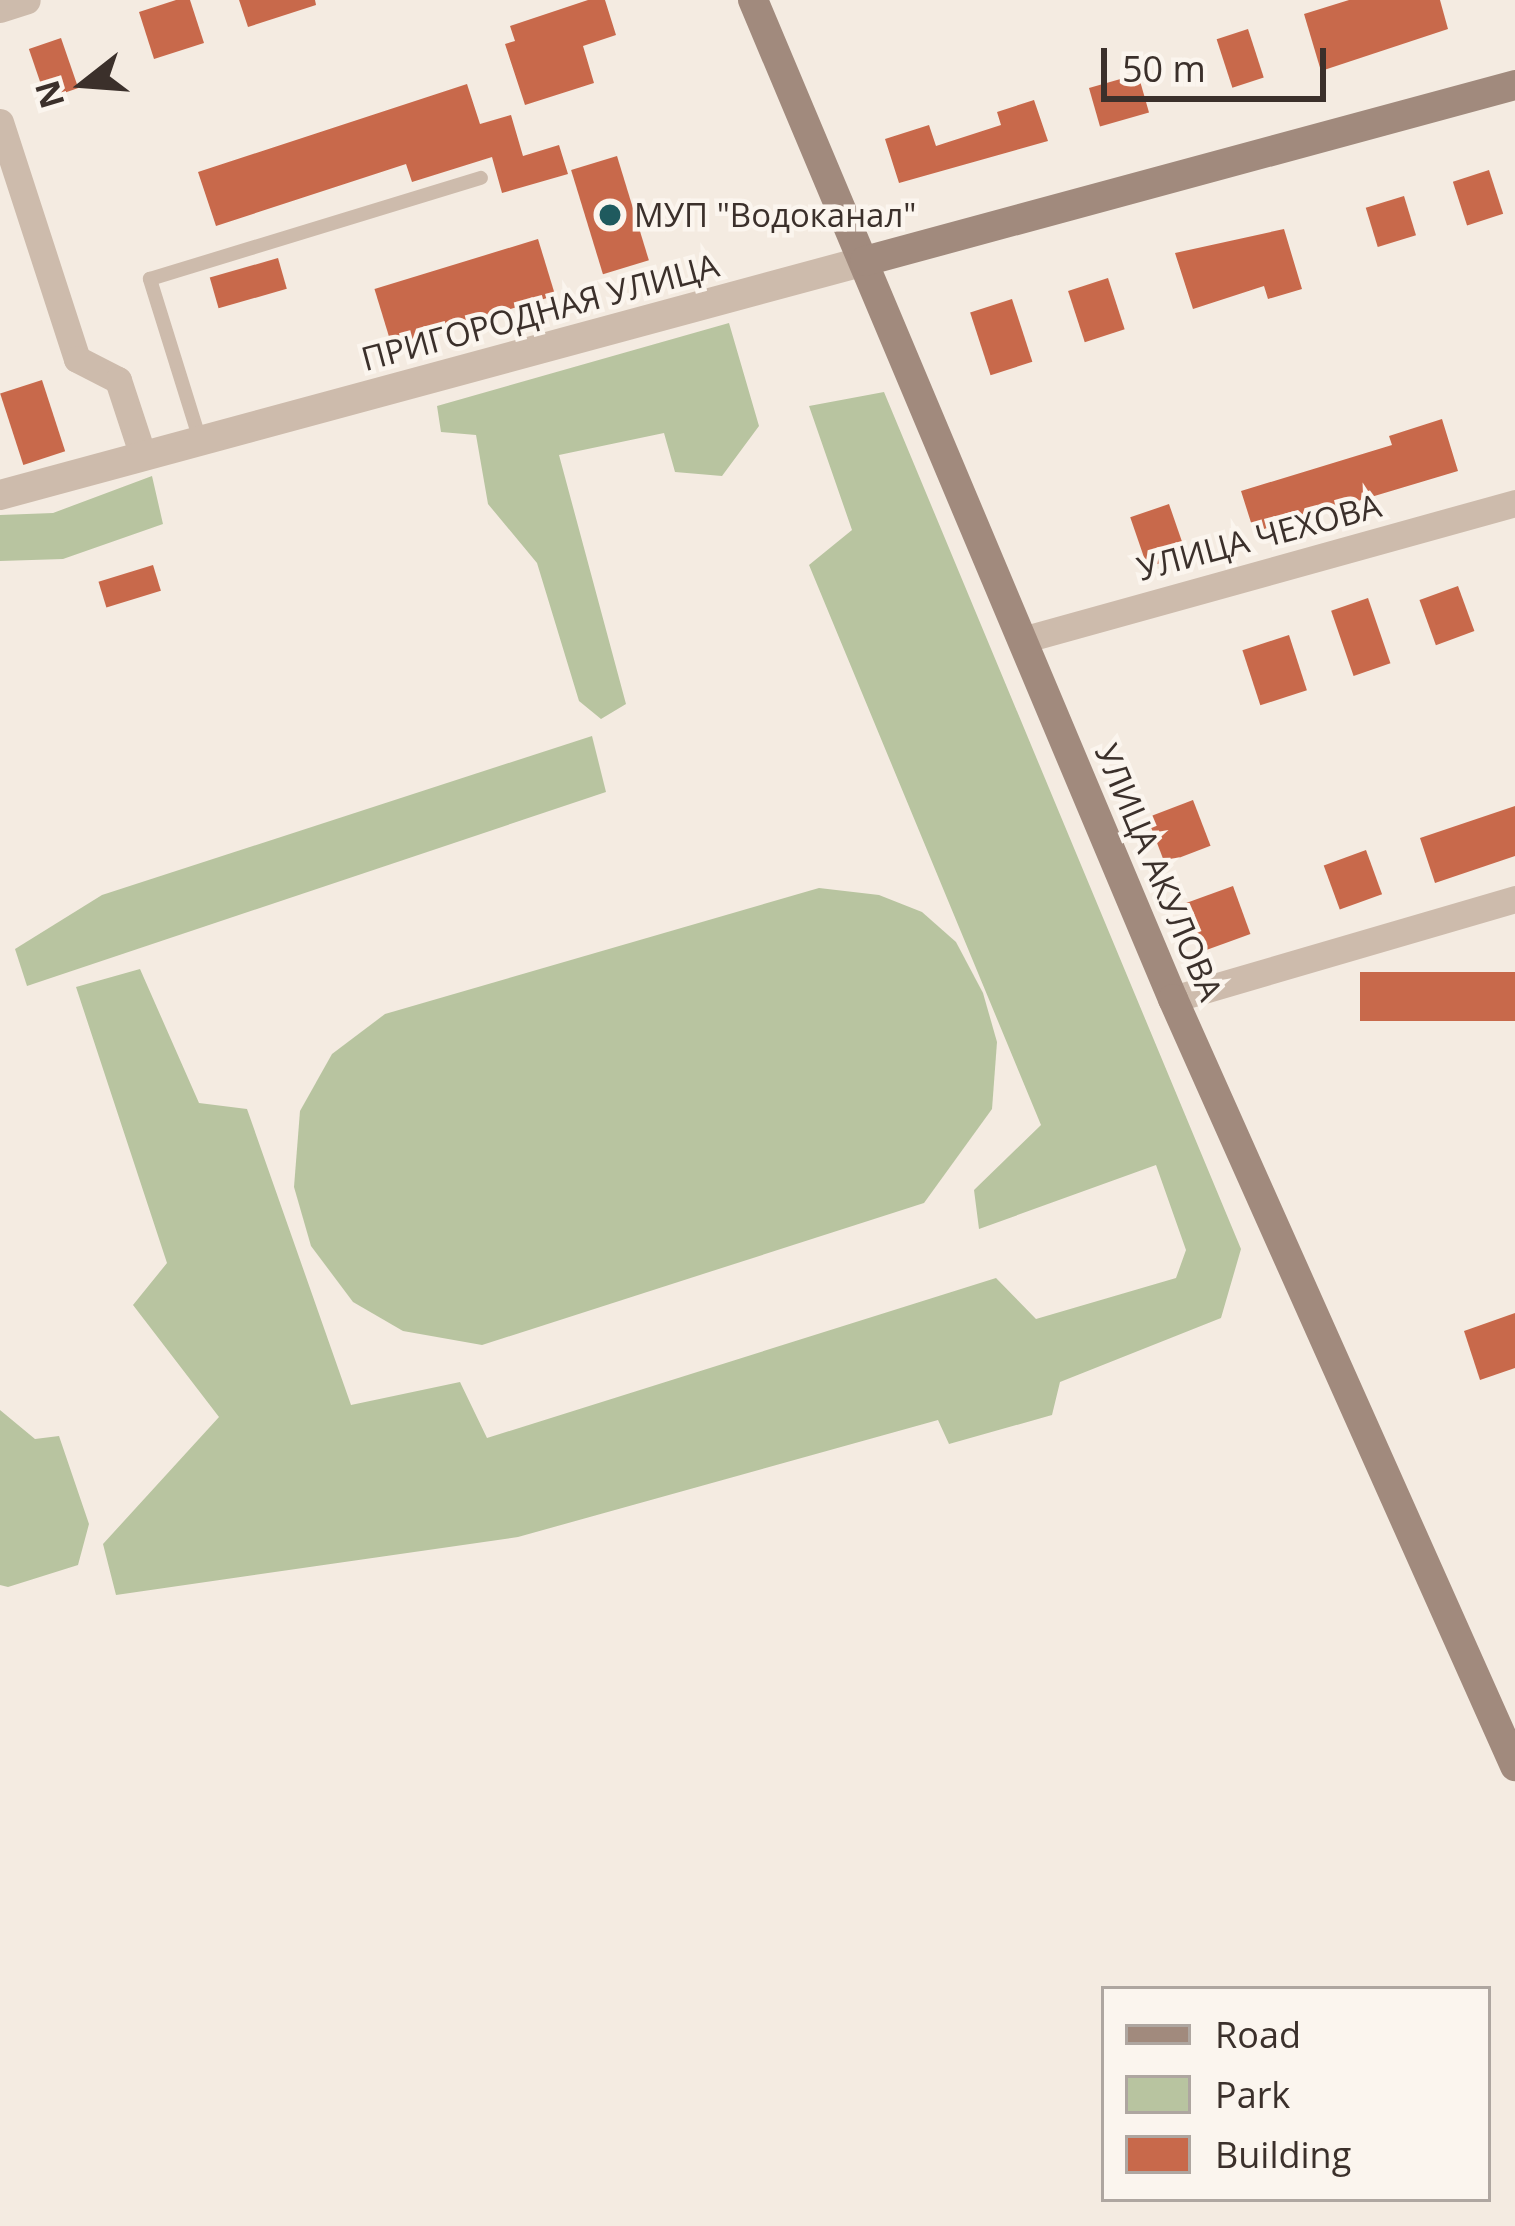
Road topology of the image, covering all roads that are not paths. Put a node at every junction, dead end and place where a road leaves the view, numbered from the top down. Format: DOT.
graph roads {
  1 [pos="27,0"];
  2 [pos="753,0"];
  3 [pos="0,9"];
  4 [pos="1515,85"];
  5 [pos="0,122"];
  6 [pos="481,178"];
  7 [pos="866,261"];
  8 [pos="200,440"];
  9 [pos="142,456"];
  10 [pos="0,495"];
  11 [pos="1515,503"];
  12 [pos="1022,640"];
  13 [pos="1515,899"];
  14 [pos="1173,999"];
  15 [pos="1515,1766"];
  1 -- 3 [label="street"];
  2 -- 7 [label="main road, УЛИЦА АКУЛОВА"];
  4 -- 7 [label="main road, ПРИГОРОДНАЯ УЛИЦА"];
  5 -- 9 [label="street"];
  6 -- 8 [label="lane"];
  7 -- 8 [label="street, ПРИГОРОДНАЯ УЛИЦА"];
  7 -- 12 [label="main road, УЛИЦА АКУЛОВА"];
  8 -- 9 [label="street, ПРИГОРОДНАЯ УЛИЦА"];
  9 -- 10 [label="street, ПРИГОРОДНАЯ УЛИЦА"];
  11 -- 12 [label="street, УЛИЦА ЧЕХОВА"];
  12 -- 14 [label="main road, УЛИЦА АКУЛОВА"];
  13 -- 14 [label="street"];
  14 -- 15 [label="main road, УЛИЦА АКУЛОВА"];
}
